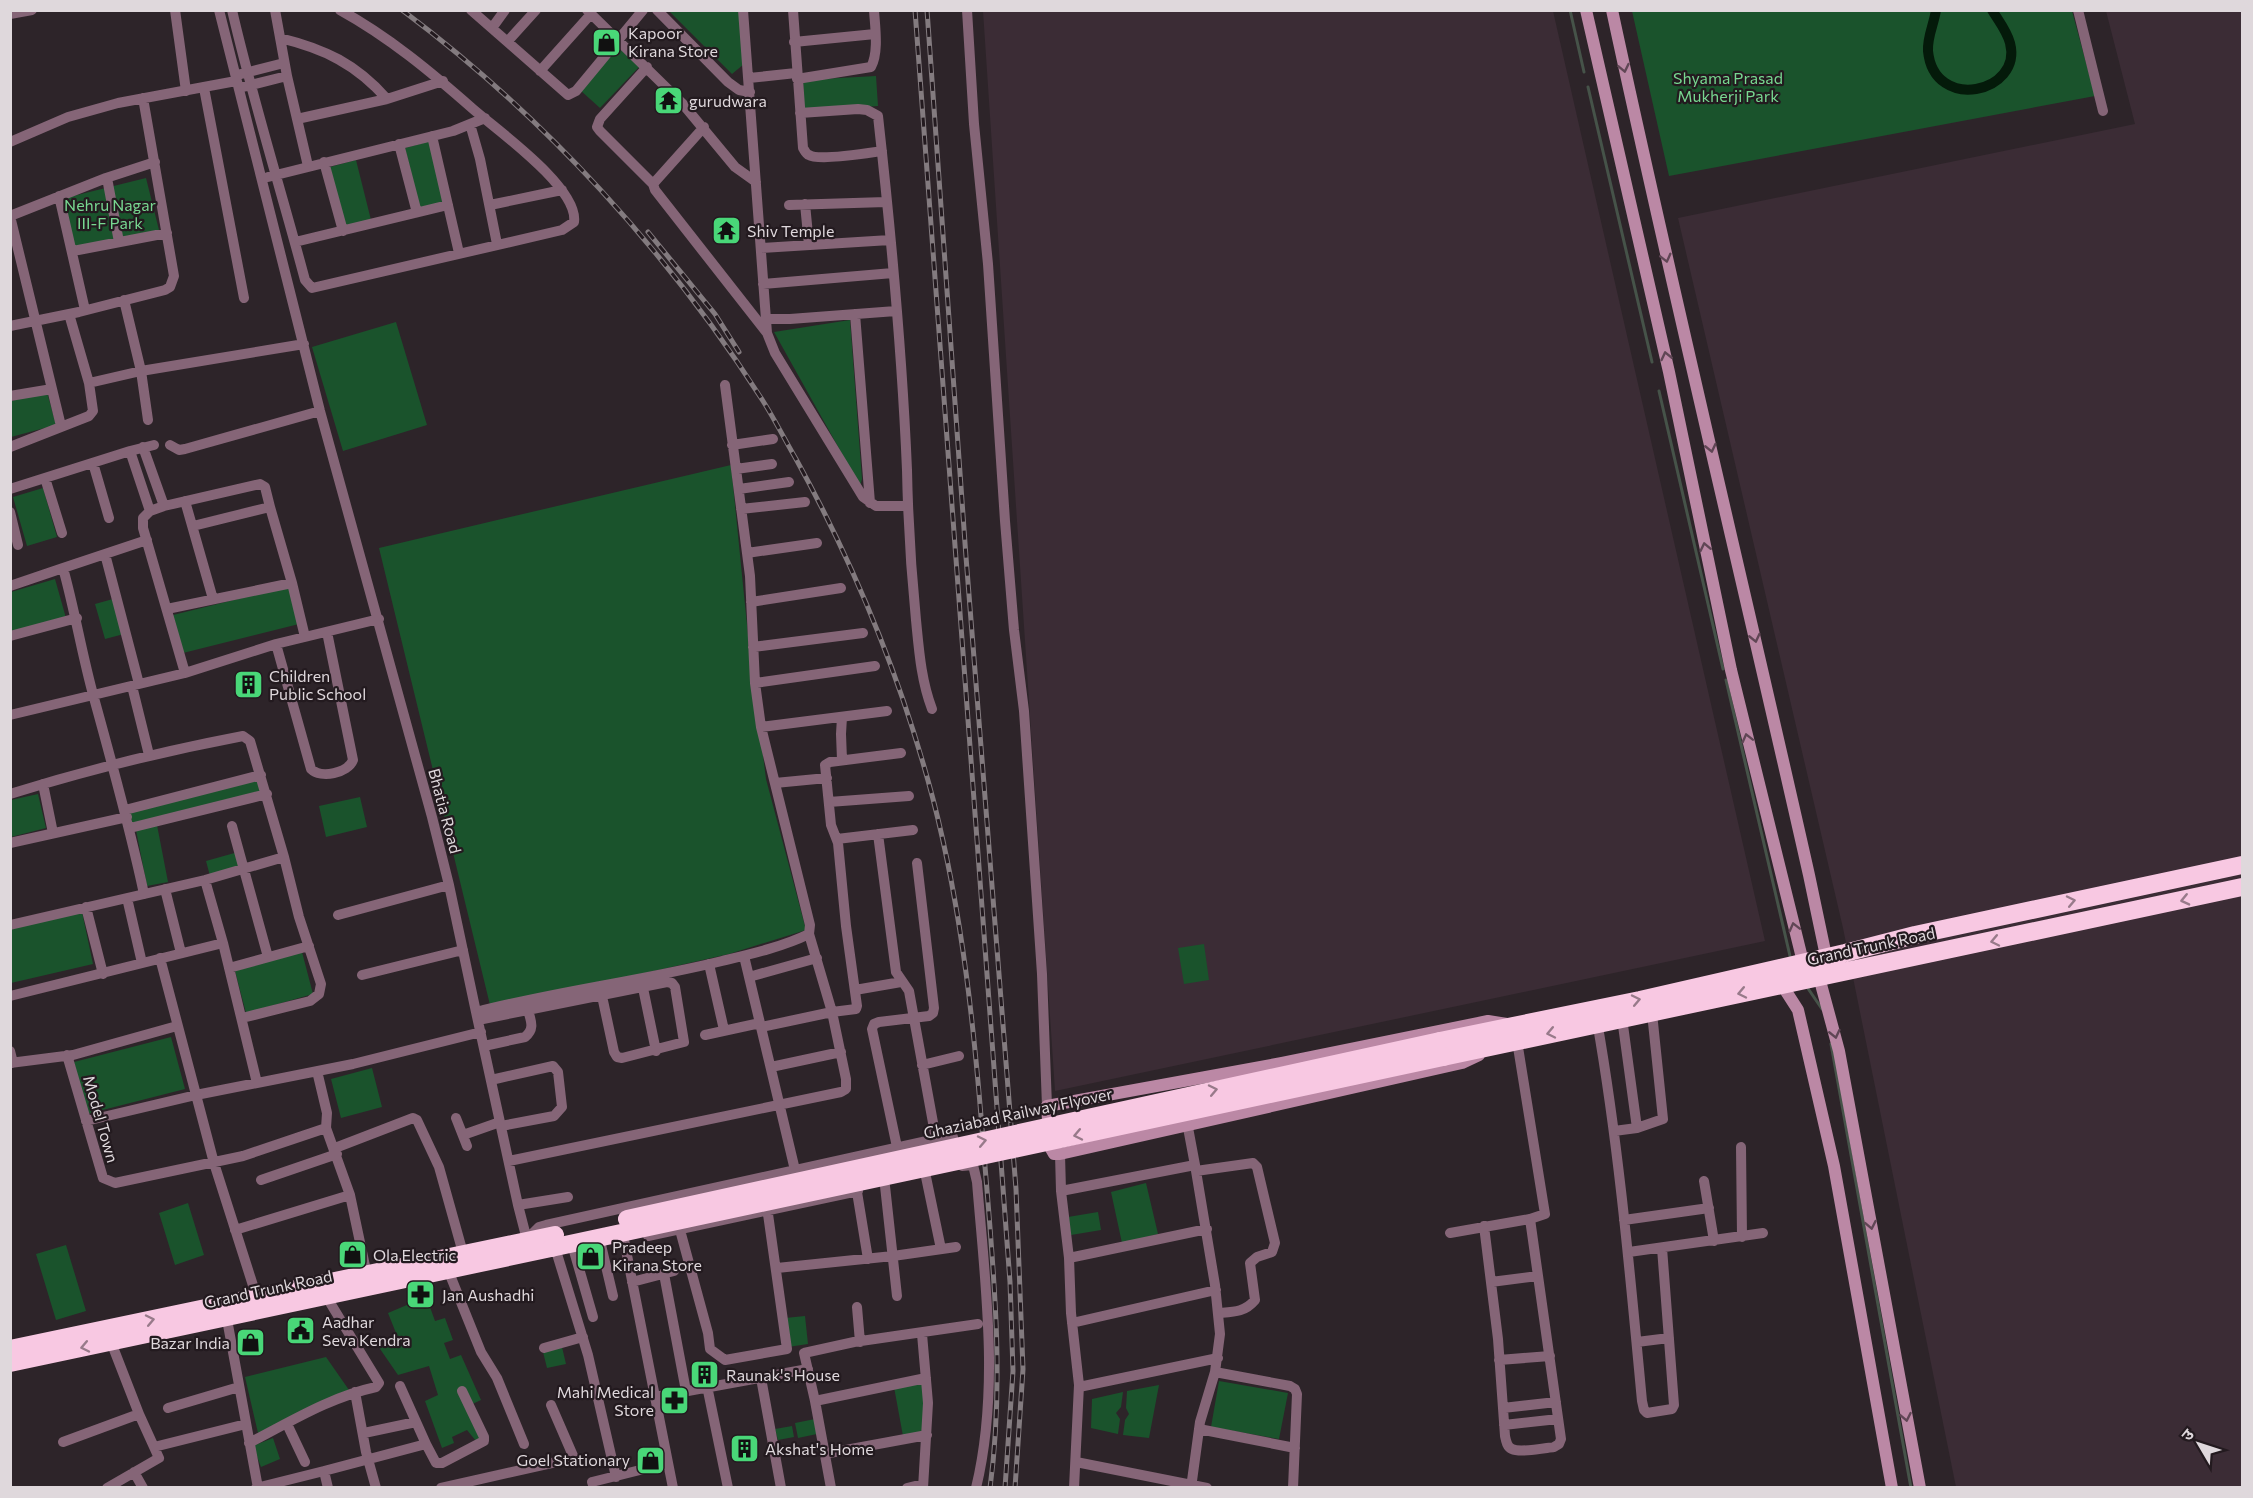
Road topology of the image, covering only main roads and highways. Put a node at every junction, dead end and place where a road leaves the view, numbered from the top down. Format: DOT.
graph roads {
  1 [pos="2242,865"];
  2 [pos="2242,887"];
  3 [pos="2118,891"];
  4 [pos="2025,911"];
  5 [pos="2123,914"];
  6 [pos="2029,934"];
  7 [pos="1596,1016"];
  8 [pos="1514,1036"];
  9 [pos="530,1246"];
  10 [pos="368,1280"];
  11 [pos="225,1311"];
  12 [pos="10,1349"];
  13 [pos="10,1363"];
  1 -- 3 [label="highway, Grand Trunk Road"];
  2 -- 5 [label="highway, Grand Trunk Road, one-way"];
  4 -- 3 [label="highway, Grand Trunk Road, one-way"];
  3 -- 5 [label="highway"];
  4 -- 6 [label="highway"];
  7 -- 4 [label="highway, Grand Trunk Road, one-way"];
  5 -- 6 [label="highway, Grand Trunk Road"];
  6 -- 7 [label="highway, Grand Trunk Road, one-way"];
  7 -- 8 [label="highway, Grand Trunk Road"];
  8 -- 9 [label="highway, Ghaziabad Railway Flyover, bridge"];
  9 -- 10 [label="highway, Grand Trunk Road"];
  9 -- 10 [label="highway, Grand Trunk Road"];
  10 -- 11 [label="highway, Grand Trunk Road"];
  10 -- 11 [label="highway, Grand Trunk Road"];
  12 -- 11 [label="highway, Grand Trunk Road, one-way"];
  11 -- 13 [label="highway, Grand Trunk Road, one-way"];
}
